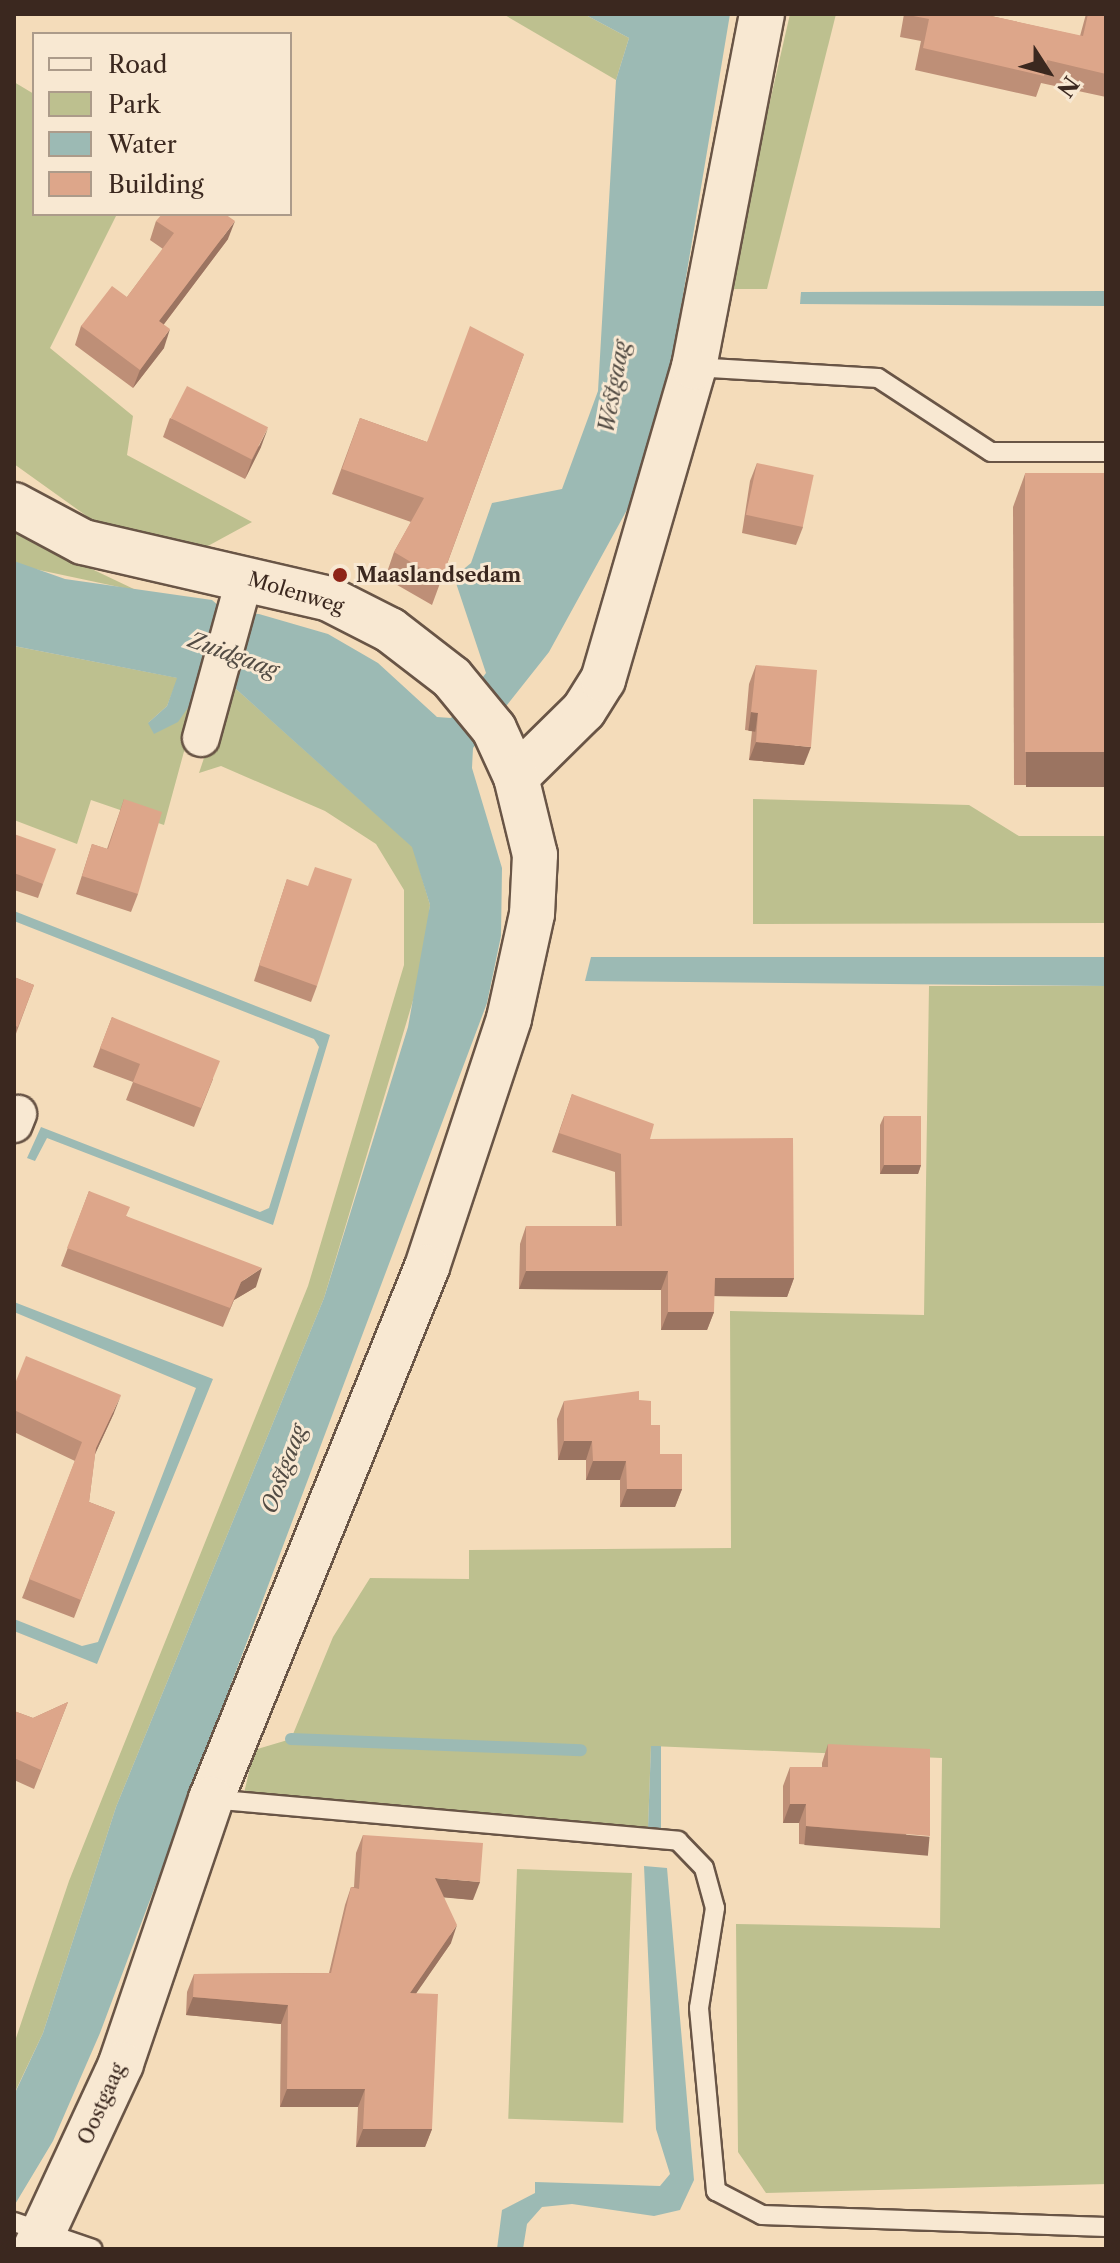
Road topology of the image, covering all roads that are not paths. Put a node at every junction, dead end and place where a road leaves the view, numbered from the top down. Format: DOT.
graph roads {
  1 [pos="762,14"];
  2 [pos="694,367"];
  3 [pos="1106,452"];
  4 [pos="14,505"];
  5 [pos="243,584"];
  6 [pos="201,738"];
  7 [pos="516,777"];
  8 [pos="211,1799"];
  9 [pos="1106,2227"];
  10 [pos="29,2233"];
  11 [pos="93,2249"];
  1 -- 2 [label="main road"];
  2 -- 3 [label="lane"];
  2 -- 7 [label="main road"];
  4 -- 5 [label="main road, Molenweg"];
  5 -- 6 [label="street"];
  5 -- 7 [label="main road, Molenweg"];
  7 -- 8 [label="main road, Oostgaag"];
  8 -- 9 [label="lane"];
  8 -- 10 [label="main road, Oostgaag"];
  10 -- 11 [label="lane"];
}
